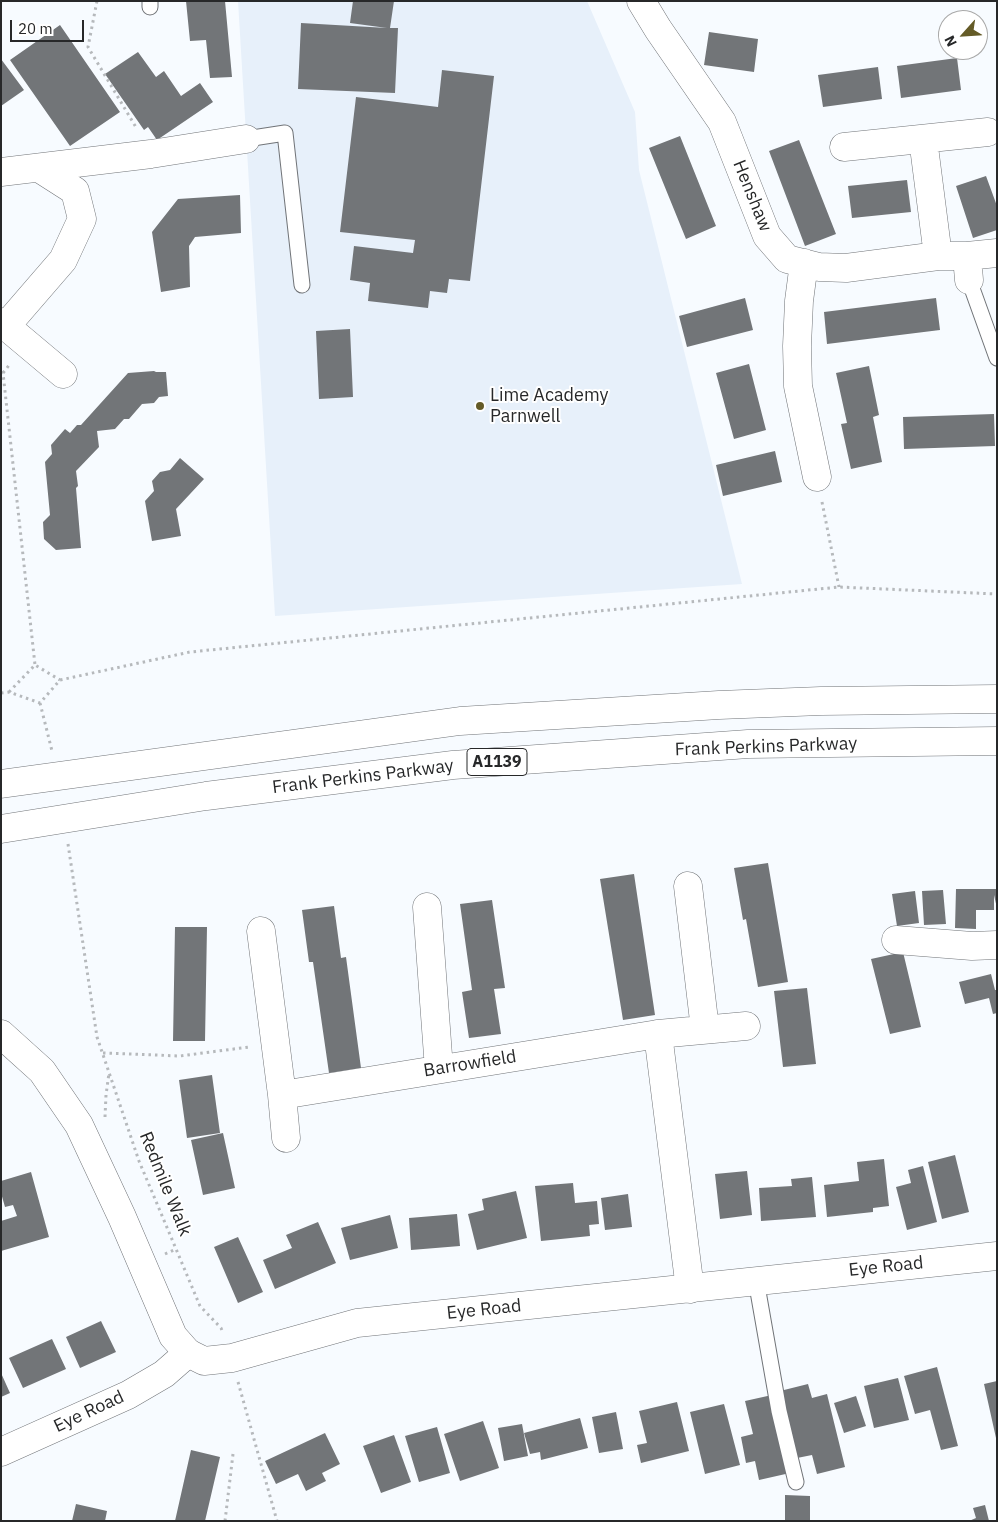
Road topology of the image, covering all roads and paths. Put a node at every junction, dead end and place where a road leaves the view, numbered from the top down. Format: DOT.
graph roads {
  1 [pos="97,1"];
  2 [pos="641,1"];
  3 [pos="988,132"];
  4 [pos="246,139"];
  5 [pos="923,139"];
  6 [pos="844,147"];
  7 [pos="151,154"];
  8 [pos="39,168"];
  9 [pos="1,172"];
  10 [pos="997,253"];
  11 [pos="938,256"];
  12 [pos="804,263"];
  13 [pos="968,268"];
  14 [pos="302,285"];
  15 [pos="4,324"];
  16 [pos="997,358"];
  17 [pos="1,372"];
  18 [pos="63,374"];
  19 [pos="817,477"];
  20 [pos="839,587"];
  21 [pos="997,594"];
  22 [pos="36,665"];
  23 [pos="60,680"];
  24 [pos="9,692"];
  25 [pos="1,693"];
  26 [pos="997,699"];
  27 [pos="40,703"];
  28 [pos="997,741"];
  29 [pos="53,751"];
  30 [pos="1,784"];
  31 [pos="1,829"];
  32 [pos="68,843"];
  33 [pos="688,886"];
  34 [pos="428,907"];
  35 [pos="262,931"];
  36 [pos="896,940"];
  37 [pos="997,945"];
  38 [pos="746,1026"];
  39 [pos="705,1029"];
  40 [pos="1,1034"];
  41 [pos="658,1034"];
  42 [pos="276,1043"];
  43 [pos="103,1053"];
  44 [pos="440,1069"];
  45 [pos="282,1095"];
  46 [pos="286,1138"];
  47 [pos="997,1256"];
  48 [pos="756,1280"];
  49 [pos="690,1289"];
  50 [pos="188,1353"];
  51 [pos="232,1358"];
  52 [pos="1,1452"];
  53 [pos="233,1454"];
  54 [pos="796,1482"];
  55 [pos="225,1521"];
  56 [pos="277,1521"];
  1 -- 7 [label="path"];
  2 -- 12 [label="main road, Henshaw"];
  3 -- 5 [label="main road"];
  4 -- 7 [label="main road"];
  4 -- 14 [label="lane"];
  5 -- 6 [label="main road"];
  5 -- 11 [label="main road"];
  7 -- 8 [label="main road"];
  8 -- 9 [label="main road"];
  8 -- 15 [label="main road"];
  10 -- 13 [label="main road, Henshaw"];
  11 -- 12 [label="main road, Henshaw"];
  11 -- 13 [label="main road, Henshaw"];
  12 -- 19 [label="main road"];
  13 -- 16 [label="lane"];
  15 -- 18 [label="main road"];
  17 -- 22 [label="path"];
  19 -- 20 [label="path"];
  20 -- 21 [label="path"];
  20 -- 23 [label="path"];
  22 -- 23 [label="path"];
  22 -- 24 [label="path"];
  23 -- 27 [label="path"];
  24 -- 25 [label="path"];
  24 -- 27 [label="path"];
  26 -- 30 [label="main road"];
  27 -- 29 [label="path"];
  28 -- 31 [label="main road, Frank Perkins Parkway / A1139"];
  32 -- 43 [label="path, Redmile Walk"];
  33 -- 39 [label="main road"];
  34 -- 44 [label="main road"];
  35 -- 42 [label="main road"];
  36 -- 37 [label="main road"];
  38 -- 39 [label="main road, Barrowfield"];
  39 -- 41 [label="main road, Barrowfield"];
  40 -- 50 [label="main road"];
  41 -- 44 [label="main road, Barrowfield"];
  41 -- 49 [label="main road"];
  42 -- 43 [label="path"];
  42 -- 45 [label="main road"];
  43 -- 51 [label="path, Redmile Walk"];
  44 -- 45 [label="main road, Barrowfield"];
  45 -- 46 [label="main road"];
  47 -- 48 [label="main road, Eye Road"];
  48 -- 49 [label="main road, Eye Road"];
  48 -- 54 [label="lane"];
  49 -- 51 [label="main road, Eye Road"];
  50 -- 51 [label="main road, Eye Road"];
  50 -- 52 [label="main road, Eye Road"];
  51 -- 56 [label="path, Redmile Walk"];
  53 -- 55 [label="path"];
}
